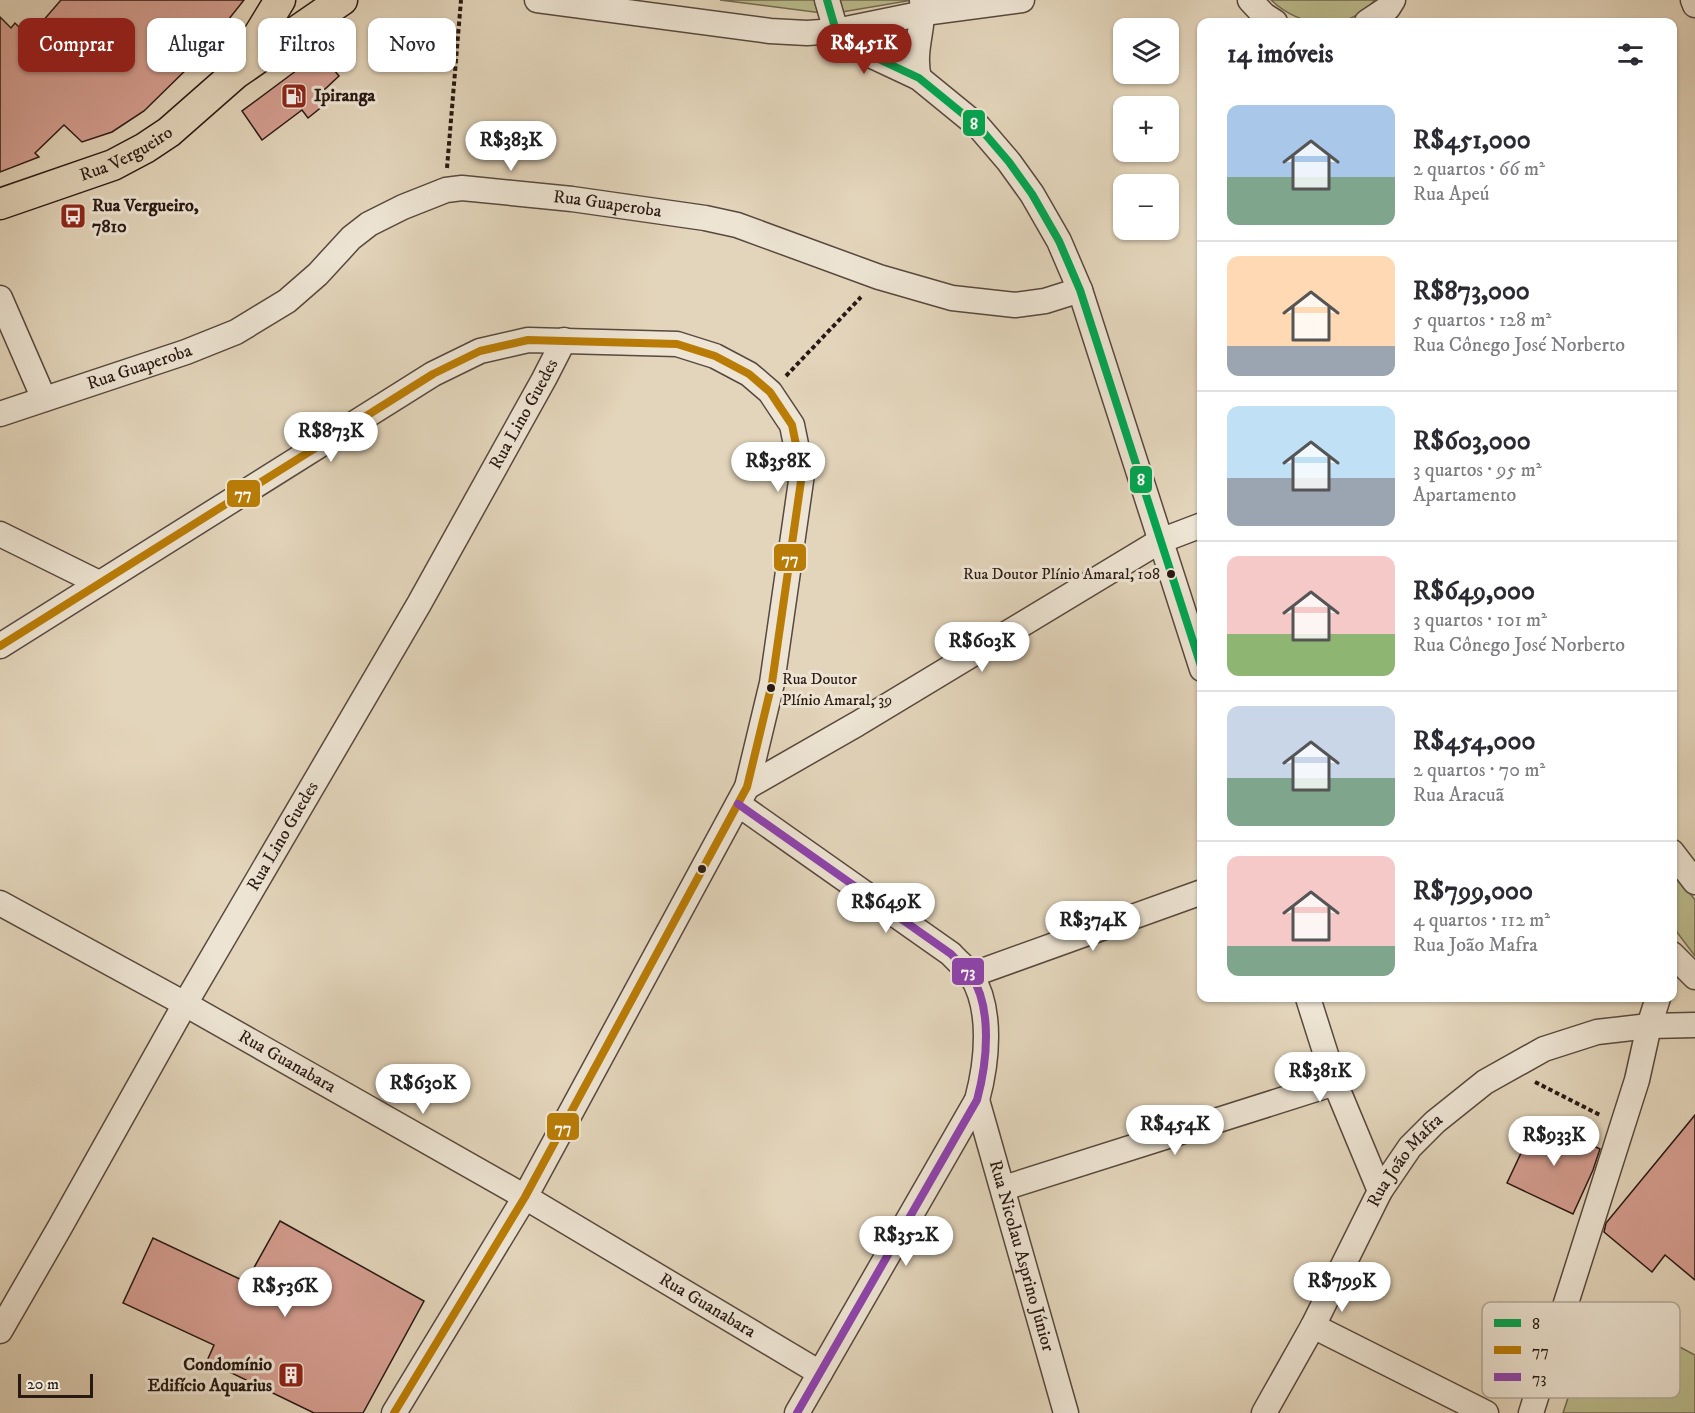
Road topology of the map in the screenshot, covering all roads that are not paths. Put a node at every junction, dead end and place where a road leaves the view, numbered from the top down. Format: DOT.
graph roads {
  1 [pos="280,0"];
  2 [pos="342,0"];
  3 [pos="537,0"];
  4 [pos="826,0"];
  5 [pos="1022,0"];
  6 [pos="1250,0"];
  7 [pos="1693,0"];
  8 [pos="1695,5"];
  9 [pos="923,6"];
  10 [pos="1390,10"];
  11 [pos="1269,18"];
  12 [pos="1375,18"];
  13 [pos="836,31"];
  14 [pos="235,74"];
  15 [pos="919,78"];
  16 [pos="0,204"];
  17 [pos="1080,290"];
  18 [pos="0,298"];
  19 [pos="564,340"];
  20 [pos="45,399"];
  21 [pos="0,414"];
  22 [pos="1197,527"];
  23 [pos="0,534"];
  24 [pos="1160,541"];
  25 [pos="99,584"];
  26 [pos="0,646"];
  27 [pos="1197,654"];
  28 [pos="743,795"];
  29 [pos="1677,859"];
  30 [pos="1695,882"];
  31 [pos="1197,894"];
  32 [pos="0,903"];
  33 [pos="1677,959"];
  34 [pos="971,975"];
  35 [pos="1695,977"];
  36 [pos="1309,1002"];
  37 [pos="1657,1002"];
  38 [pos="185,1004"];
  39 [pos="1695,1025"];
  40 [pos="1649,1026"];
  41 [pos="1335,1083"];
  42 [pos="978,1100"];
  43 [pos="1004,1188"];
  44 [pos="1380,1191"];
  45 [pos="525,1197"];
  46 [pos="1566,1302"];
  47 [pos="1313,1326"];
  48 [pos="0,1331"];
  49 [pos="820,1373"];
  50 [pos="1536,1398"];
  51 [pos="394,1413"];
  52 [pos="797,1413"];
  53 [pos="1066,1413"];
  54 [pos="1264,1413"];
  55 [pos="1486,1413"];
  56 [pos="1531,1413"];
  1 -- 14 [label="main road, Rua Vergueiro"];
  2 -- 14 [label="main road, Rua Vergueiro"];
  3 -- 13 [label="street"];
  4 -- 13 [label="street"];
  5 -- 9 [label="street"];
  6 -- 11 [label="street"];
  7 -- 8 [label="street"];
  9 -- 13 [label="street"];
  9 -- 15 [label="street"];
  10 -- 12 [label="street"];
  13 -- 15 [label="street"];
  14 -- 16 [label="main road, Rua Vergueiro"];
  15 -- 17 [label="street"];
  17 -- 20 [label="street, Rua Guaperoba"];
  17 -- 24 [label="street"];
  18 -- 20 [label="street"];
  19 -- 25 [label="street"];
  19 -- 28 [label="street"];
  19 -- 38 [label="street, Rua Lino Guedes"];
  20 -- 21 [label="street, Rua Guaperoba"];
  22 -- 24 [label="street"];
  23 -- 25 [label="street"];
  24 -- 27 [label="street"];
  24 -- 28 [label="street"];
  25 -- 26 [label="street"];
  28 -- 34 [label="street"];
  28 -- 45 [label="street"];
  29 -- 30 [label="street"];
  31 -- 34 [label="street"];
  32 -- 38 [label="street, Rua Guanabara"];
  33 -- 35 [label="street"];
  34 -- 42 [label="street"];
  36 -- 41 [label="street"];
  37 -- 40 [label="street"];
  38 -- 45 [label="street, Rua Guanabara"];
  38 -- 48 [label="street, Rua Lino Guedes"];
  39 -- 40 [label="street, Rua João Mafra"];
  40 -- 44 [label="street, Rua João Mafra"];
  40 -- 46 [label="street"];
  41 -- 43 [label="street"];
  41 -- 44 [label="street"];
  42 -- 43 [label="street, Rua Nicolau Asprino Júnior"];
  42 -- 49 [label="street"];
  43 -- 53 [label="street, Rua Nicolau Asprino Júnior"];
  44 -- 47 [label="street, Rua João Mafra"];
  45 -- 49 [label="street, Rua Guanabara"];
  45 -- 51 [label="street"];
  47 -- 54 [label="street, Rua João Mafra"];
  47 -- 55 [label="street"];
  49 -- 52 [label="street"];
  50 -- 56 [label="street"];
}
